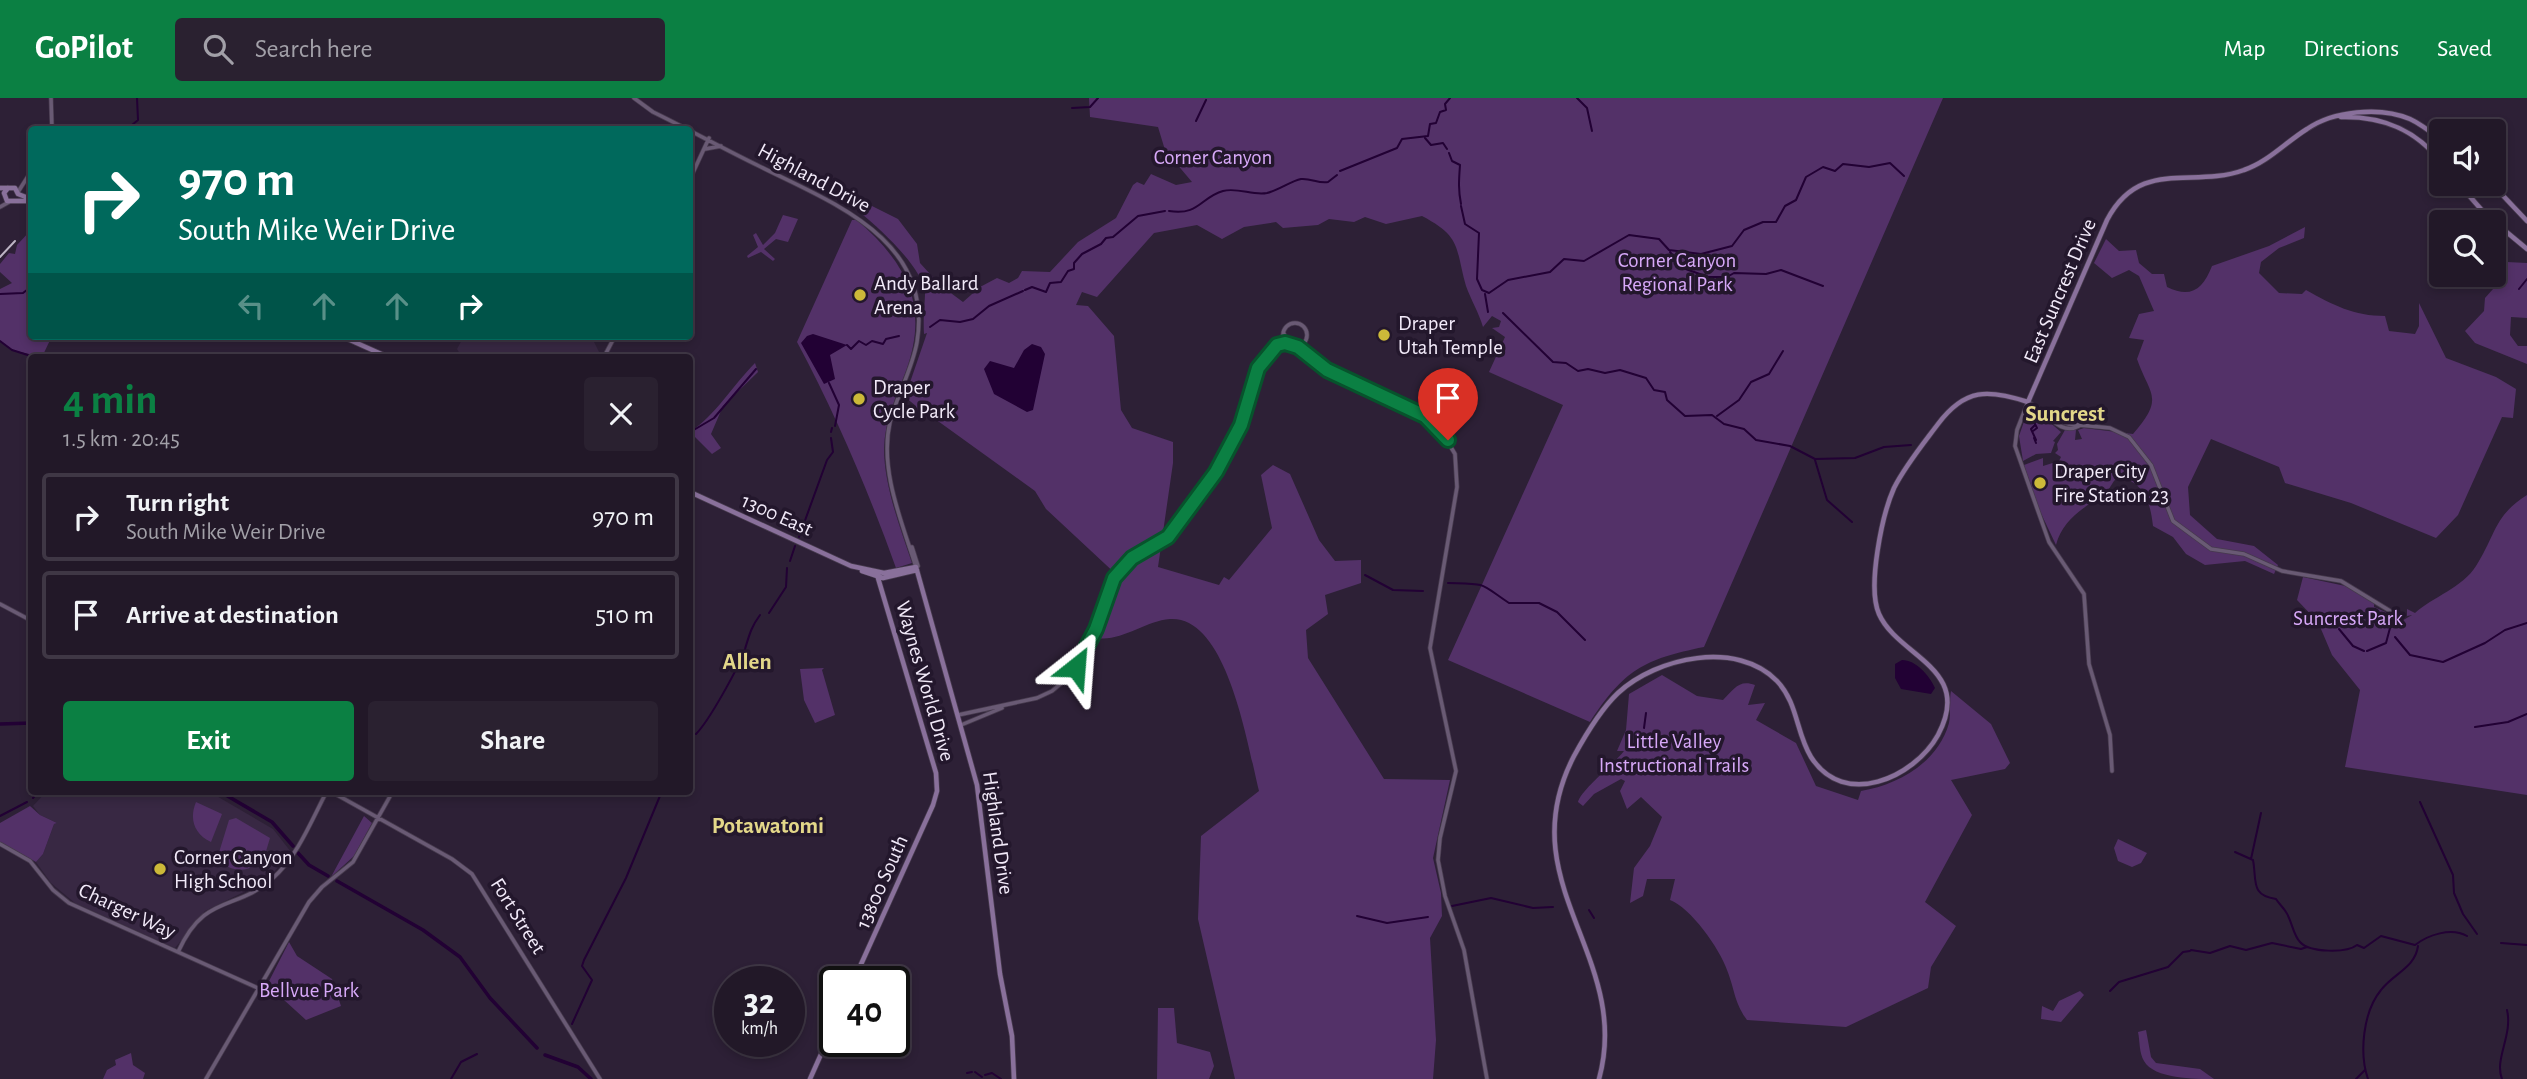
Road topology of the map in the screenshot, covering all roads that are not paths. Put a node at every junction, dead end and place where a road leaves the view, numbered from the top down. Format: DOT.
graph roads {
  1 [pos="51,98"];
  2 [pos="634,98"];
  3 [pos="2329,118"];
  4 [pos="52,126"];
  5 [pos="683,126"];
  6 [pos="693,131"];
  7 [pos="2429,131"];
  8 [pos="709,138"];
  9 [pos="722,146"];
  10 [pos="2429,150"];
  11 [pos="702,153"];
  12 [pos="693,172"];
  13 [pos="28,175"];
  14 [pos="25,179"];
  15 [pos="0,188"];
  16 [pos="10,188"];
  17 [pos="18,193"];
  18 [pos="2469,196"];
  19 [pos="2503,196"];
  20 [pos="28,198"];
  21 [pos="1,199"];
  22 [pos="28,200"];
  23 [pos="12,202"];
  24 [pos="2527,221"];
  25 [pos="2527,249"];
  26 [pos="1284,334"];
  27 [pos="350,340"];
  28 [pos="1305,342"];
  29 [pos="1288,344"];
  30 [pos="1277,345"];
  31 [pos="1296,347"];
  32 [pos="1306,353"];
  33 [pos="381,354"];
  34 [pos="2028,402"];
  35 [pos="693,493"];
  36 [pos="917,568"];
  37 [pos="880,575"];
  38 [pos="900,575"];
  39 [pos="925,597"];
  40 [pos="0,604"];
  41 [pos="2395,614"];
  42 [pos="28,619"];
  43 [pos="1004,707"];
  44 [pos="958,715"];
  45 [pos="961,725"];
  46 [pos="2112,771"];
  47 [pos="937,794"];
  48 [pos="327,795"];
  49 [pos="336,795"];
  50 [pos="391,795"];
  51 [pos="378,819"];
  52 [pos="0,844"];
  53 [pos="178,952"];
  54 [pos="860,966"];
  55 [pos="260,989"];
  56 [pos="820,1057"];
  57 [pos="206,1079"];
  58 [pos="600,1079"];
  59 [pos="810,1079"];
  60 [pos="1014,1079"];
  61 [pos="1487,1079"];
  62 [pos="1599,1079"];
  1 -- 4 [label="street"];
  2 -- 5 [label="street, Highland Drive"];
  3 -- 7 [label="main road"];
  3 -- 10 [label="main road"];
  3 -- 34 [label="main road, East Suncrest Drive"];
  6 -- 8 [label="street, Highland Drive"];
  8 -- 9 [label="street, Highland Drive"];
  8 -- 11 [label="street"];
  9 -- 11 [label="street"];
  9 -- 36 [label="street, Highland Drive"];
  11 -- 12 [label="street"];
  13 -- 14 [label="street"];
  14 -- 16 [label="street"];
  14 -- 17 [label="street"];
  15 -- 16 [label="main road"];
  16 -- 17 [label="main road"];
  16 -- 21 [label="main road"];
  17 -- 20 [label="main road"];
  17 -- 23 [label="main road"];
  18 -- 25 [label="main road"];
  19 -- 24 [label="main road"];
  21 -- 23 [label="main road"];
  22 -- 23 [label="main road"];
  26 -- 28 [label="street"];
  26 -- 29 [label="street"];
  26 -- 30 [label="street"];
  27 -- 33 [label="main road"];
  28 -- 31 [label="street"];
  28 -- 32 [label="street"];
  29 -- 30 [label="street"];
  29 -- 31 [label="street"];
  30 -- 43 [label="street"];
  31 -- 32 [label="street"];
  32 -- 61 [label="street"];
  34 -- 41 [label="street"];
  34 -- 46 [label="street"];
  34 -- 62 [label="main road"];
  35 -- 37 [label="main road, 1300 East"];
  36 -- 37 [label="main road"];
  36 -- 38 [label="main road"];
  36 -- 39 [label="main road, Highland Drive"];
  37 -- 38 [label="main road"];
  37 -- 47 [label="main road, Waynes World Drive"];
  38 -- 39 [label="main road"];
  39 -- 44 [label="main road, Highland Drive"];
  40 -- 42 [label="street"];
  43 -- 44 [label="street"];
  43 -- 45 [label="street"];
  44 -- 45 [label="main road, Highland Drive"];
  45 -- 60 [label="main road, Highland Drive"];
  47 -- 54 [label="main road, 13800 South"];
  48 -- 53 [label="street"];
  49 -- 51 [label="street, Fort Street"];
  50 -- 51 [label="street"];
  51 -- 55 [label="street"];
  51 -- 58 [label="street, Fort Street"];
  52 -- 53 [label="street, Charger Way"];
  53 -- 55 [label="street, Charger Way"];
  55 -- 57 [label="street"];
  56 -- 59 [label="main road"];
}
